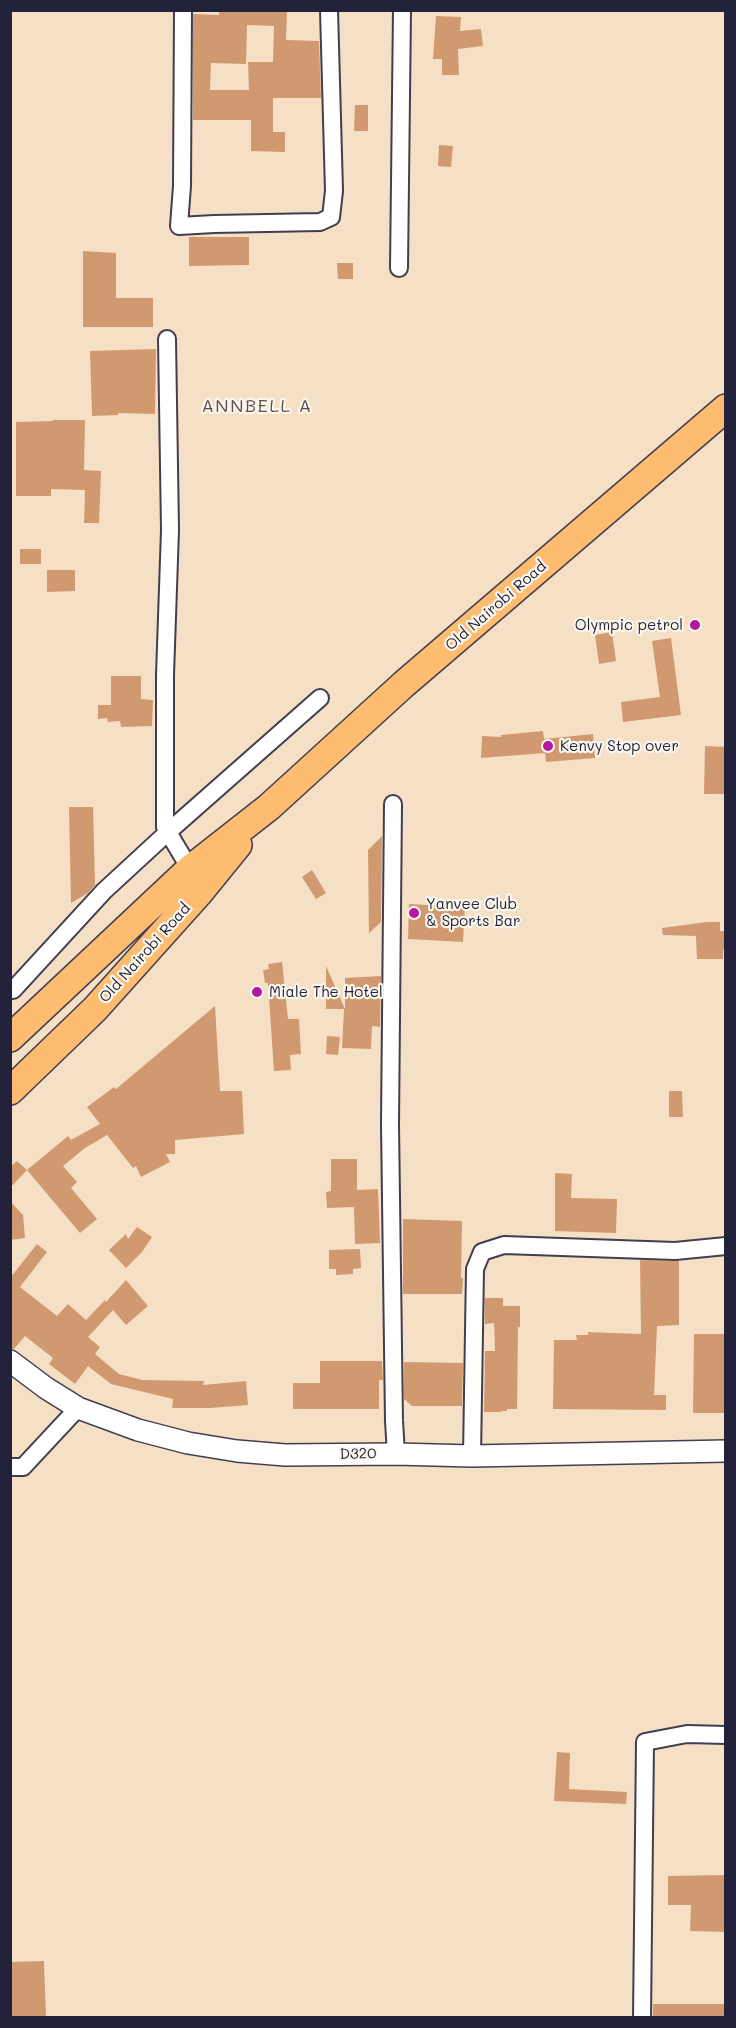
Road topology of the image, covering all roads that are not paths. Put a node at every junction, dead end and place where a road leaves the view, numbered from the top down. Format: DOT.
graph roads {
  1 [pos="183,10"];
  2 [pos="329,10"];
  3 [pos="402,10"];
  4 [pos="399,267"];
  5 [pos="167,339"];
  6 [pos="726,408"];
  7 [pos="320,698"];
  8 [pos="393,804"];
  9 [pos="269,807"];
  10 [pos="168,832"];
  11 [pos="190,869"];
  12 [pos="74,979"];
  13 [pos="13,990"];
  14 [pos="10,1038"];
  15 [pos="10,1056"];
  16 [pos="10,1091"];
  17 [pos="726,1246"];
  18 [pos="10,1362"];
  19 [pos="78,1408"];
  20 [pos="726,1451"];
  21 [pos="396,1454"];
  22 [pos="472,1456"];
  23 [pos="10,1467"];
  24 [pos="726,1735"];
  25 [pos="642,2018"];
  1 -- 2 [label="street"];
  3 -- 4 [label="street"];
  5 -- 10 [label="street"];
  6 -- 9 [label="highway, Old Nairobi Road"];
  7 -- 10 [label="street"];
  8 -- 21 [label="street"];
  9 -- 11 [label="highway, Old Nairobi Road"];
  9 -- 16 [label="highway, Old Nairobi Road"];
  10 -- 11 [label="street"];
  10 -- 13 [label="street"];
  11 -- 12 [label="highway, Old Nairobi Road"];
  12 -- 14 [label="highway, Old Nairobi Road"];
  12 -- 15 [label="highway"];
  17 -- 22 [label="street"];
  18 -- 19 [label="street, D320 / D320"];
  19 -- 21 [label="street, D320 / D320"];
  19 -- 23 [label="street"];
  20 -- 22 [label="street, D320 / D320"];
  21 -- 22 [label="street, D320 / D320"];
  24 -- 25 [label="street"];
}
